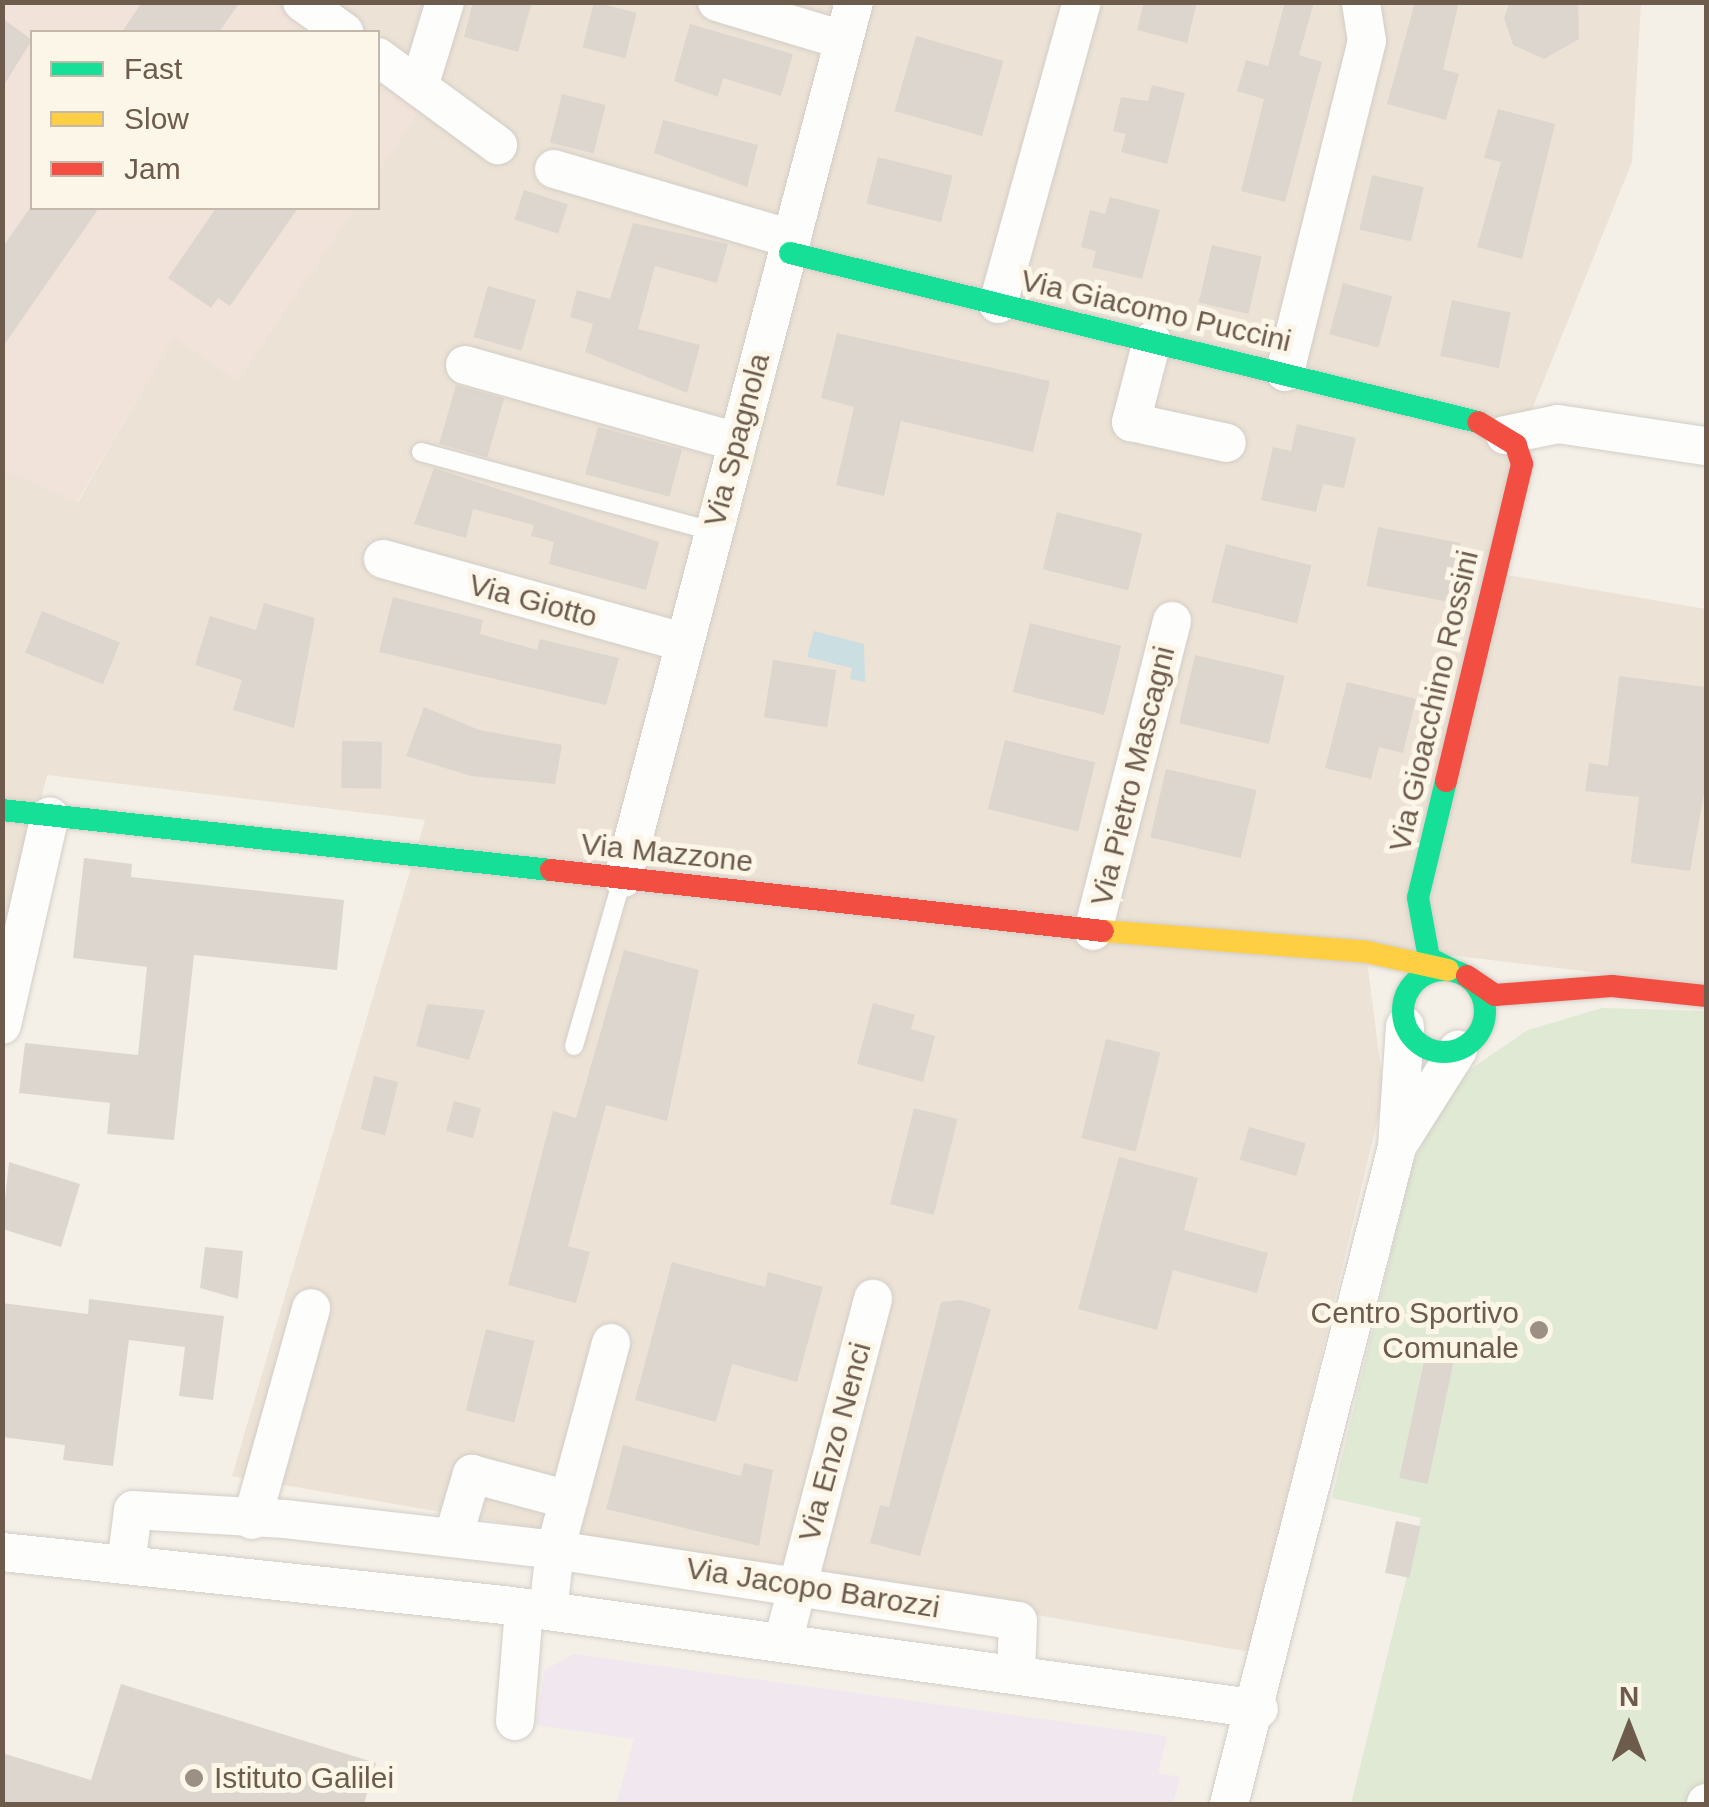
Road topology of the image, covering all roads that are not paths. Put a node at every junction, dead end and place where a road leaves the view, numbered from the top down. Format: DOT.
graph roads {
  1 [pos="302,2"];
  2 [pos="445,2"];
  3 [pos="717,2"];
  4 [pos="854,2"];
  5 [pos="1082,2"];
  6 [pos="1362,2"];
  7 [pos="341,30"];
  8 [pos="843,40"];
  9 [pos="380,58"];
  10 [pos="419,87"];
  11 [pos="498,145"];
  12 [pos="554,169"];
  13 [pos="791,246"];
  14 [pos="998,304"];
  15 [pos="1152,340"];
  16 [pos="465,365"];
  17 [pos="1285,372"];
  18 [pos="1505,435"];
  19 [pos="737,442"];
  20 [pos="1227,443"];
  21 [pos="1706,446"];
  22 [pos="422,452"];
  23 [pos="712,531"];
  24 [pos="383,559"];
  25 [pos="1172,621"];
  26 [pos="682,642"];
  27 [pos="2,810"];
  28 [pos="50,816"];
  29 [pos="623,878"];
  30 [pos="1093,931"];
  31 [pos="1325,955"];
  32 [pos="1456,972"];
  33 [pos="1612,986"];
  34 [pos="1706,996"];
  35 [pos="1404,1019"];
  36 [pos="2,1025"];
  37 [pos="1468,1041"];
  38 [pos="574,1046"];
  39 [pos="1397,1146"];
  40 [pos="873,1300"];
  41 [pos="310,1308"];
  42 [pos="611,1343"];
  43 [pos="569,1500"];
  44 [pos="252,1520"];
  45 [pos="453,1538"];
  46 [pos="555,1550"];
  47 [pos="2,1552"];
  48 [pos="139,1567"];
  49 [pos="798,1583"];
  50 [pos="536,1610"];
  51 [pos="783,1642"];
  52 [pos="1016,1675"];
  53 [pos="1259,1709"];
  54 [pos="515,1721"];
  55 [pos="1232,1801"];
  1 -- 7 [label="street"];
  2 -- 10 [label="street"];
  3 -- 8 [label="street"];
  4 -- 8 [label="street, Via Spagnola"];
  5 -- 14 [label="street"];
  6 -- 17 [label="street"];
  8 -- 13 [label="street, Via Spagnola"];
  9 -- 10 [label="street"];
  10 -- 11 [label="street"];
  12 -- 13 [label="street"];
  13 -- 14 [label="main road, Via Giacomo Puccini"];
  13 -- 19 [label="street, Via Spagnola"];
  14 -- 15 [label="main road, Via Giacomo Puccini"];
  15 -- 17 [label="main road, Via Giacomo Puccini"];
  15 -- 20 [label="street"];
  16 -- 19 [label="street"];
  17 -- 18 [label="main road, Via Giacomo Puccini"];
  18 -- 21 [label="street"];
  18 -- 32 [label="main road, Via Gioacchino Rossini"];
  19 -- 23 [label="street, Via Spagnola"];
  22 -- 23 [label="lane"];
  23 -- 26 [label="street, Via Spagnola"];
  24 -- 26 [label="street, Via Giotto"];
  25 -- 30 [label="street, Via Pietro Mascagni"];
  26 -- 29 [label="street, Via Spagnola"];
  27 -- 28 [label="main road, Via Mazzone"];
  28 -- 29 [label="main road, Via Mazzone"];
  28 -- 36 [label="street"];
  29 -- 30 [label="main road, Via Mazzone"];
  29 -- 38 [label="lane"];
  30 -- 31 [label="main road, Via Mazzone"];
  31 -- 32 [label="main road, Via Mazzone"];
  31 -- 35 [label="main road, Via Mazzone"];
  32 -- 33 [label="main road, Via Mazzone"];
  32 -- 35 [label="main road"];
  32 -- 37 [label="main road"];
  33 -- 34 [label="main road, Via Mazzone"];
  33 -- 37 [label="main road, Via Mazzone"];
  35 -- 37 [label="main road, Via Mazzone"];
  35 -- 39 [label="street"];
  37 -- 39 [label="street"];
  39 -- 53 [label="street"];
  40 -- 49 [label="street, Via Enzo Nenci"];
  41 -- 44 [label="street"];
  42 -- 43 [label="street"];
  43 -- 45 [label="street"];
  43 -- 46 [label="street"];
  44 -- 45 [label="street, Via Jacopo Barozzi"];
  44 -- 48 [label="street, Via Jacopo Barozzi"];
  45 -- 46 [label="street, Via Jacopo Barozzi"];
  46 -- 49 [label="street, Via Jacopo Barozzi"];
  46 -- 50 [label="street"];
  47 -- 48 [label="street, Via Jacopo Barozzi"];
  48 -- 50 [label="street, Via Jacopo Barozzi"];
  49 -- 51 [label="street, Via Enzo Nenci"];
  49 -- 52 [label="street, Via Jacopo Barozzi"];
  50 -- 51 [label="street, Via Jacopo Barozzi"];
  50 -- 54 [label="street"];
  51 -- 52 [label="street, Via Jacopo Barozzi"];
  52 -- 53 [label="street, Via Jacopo Barozzi"];
  53 -- 55 [label="street"];
}
